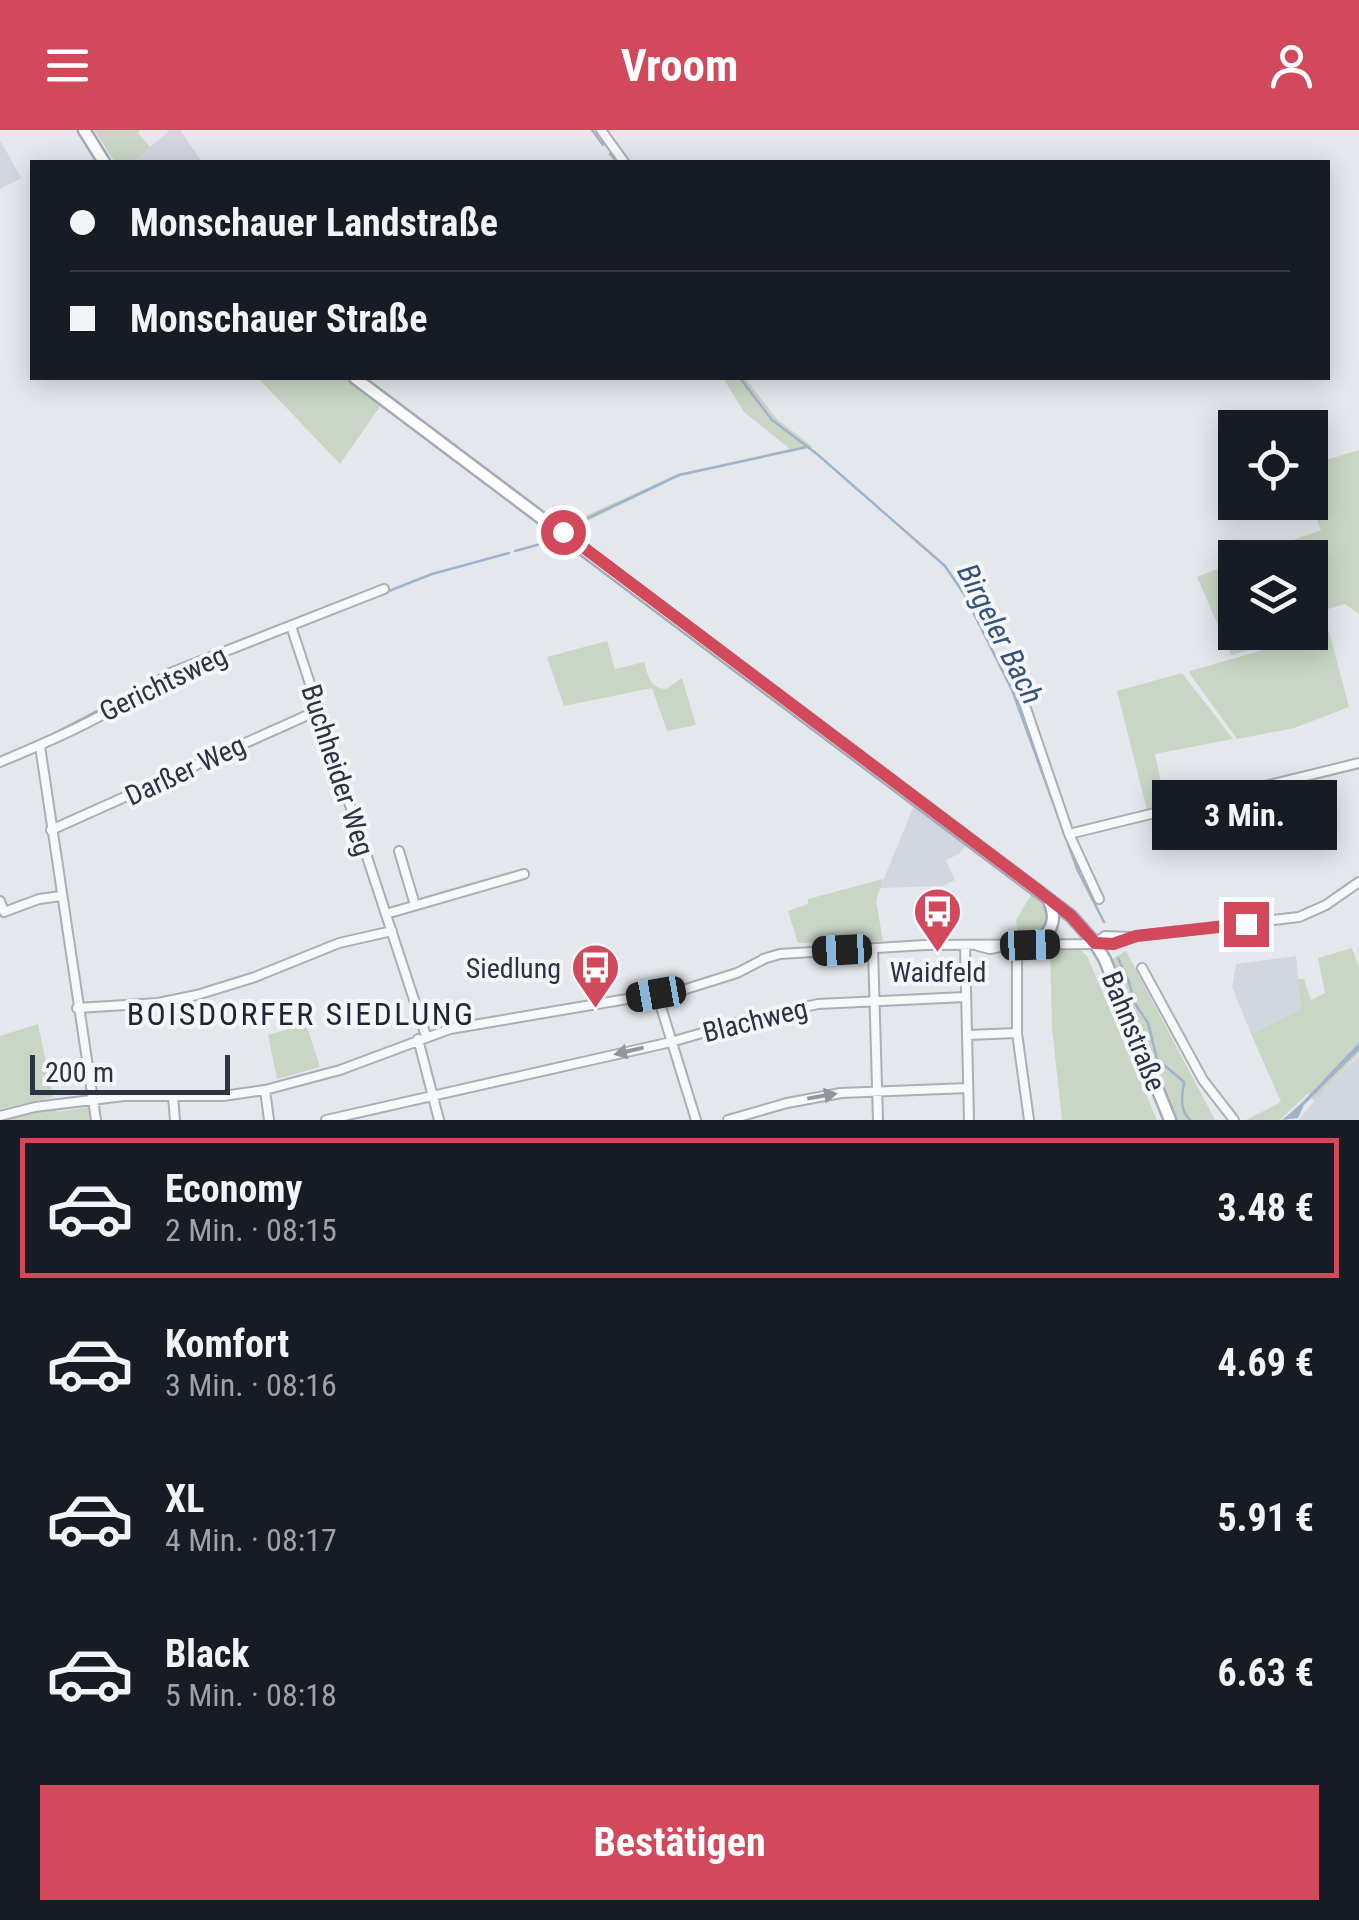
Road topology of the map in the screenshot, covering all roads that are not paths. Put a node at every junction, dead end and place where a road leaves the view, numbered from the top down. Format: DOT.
graph roads {
  1 [pos="84,130"];
  2 [pos="601,130"];
  3 [pos="103,160"];
  4 [pos="623,160"];
  5 [pos="358,380"];
  6 [pos="384,589"];
  7 [pos="290,626"];
  8 [pos="1020,691"];
  9 [pos="319,710"];
  10 [pos="40,746"];
  11 [pos="0,762"];
  12 [pos="1359,763"];
  13 [pos="52,830"];
  14 [pos="1069,834"];
  15 [pos="399,851"];
  16 [pos="524,874"];
  17 [pos="1359,882"];
  18 [pos="60,896"];
  19 [pos="1048,898"];
  20 [pos="1099,899"];
  21 [pos="0,902"];
  22 [pos="416,905"];
  23 [pos="386,914"];
  24 [pos="392,931"];
  25 [pos="1095,943"];
  26 [pos="1013,945"];
  27 [pos="1030,945"];
  28 [pos="965,946"];
  29 [pos="873,949"];
  30 [pos="1142,968"];
  31 [pos="656,994"];
  32 [pos="966,997"];
  33 [pos="874,1000"];
  34 [pos="77,1008"];
  35 [pos="1017,1033"];
  36 [pos="966,1034"];
  37 [pos="422,1038"];
  38 [pos="672,1042"];
  39 [pos="968,1088"];
  40 [pos="265,1090"];
  41 [pos="877,1090"];
  42 [pos="173,1096"];
  43 [pos="432,1096"];
  44 [pos="92,1100"];
  45 [pos="0,1116"];
  46 [pos="363,1116"];
  47 [pos="96,1120"];
  48 [pos="176,1120"];
  49 [pos="269,1120"];
  50 [pos="326,1120"];
  51 [pos="440,1120"];
  52 [pos="696,1120"];
  53 [pos="728,1120"];
  54 [pos="878,1120"];
  55 [pos="969,1120"];
  56 [pos="1028,1120"];
  57 [pos="1170,1120"];
  58 [pos="1234,1120"];
  1 -- 3 [label="main road"];
  2 -- 4 [label="street"];
  5 -- 19 [label="main road"];
  6 -- 7 [label="street, Gerichtsweg"];
  7 -- 9 [label="street, Buchheider Weg"];
  7 -- 10 [label="street, Gerichtsweg"];
  8 -- 14 [label="street"];
  9 -- 13 [label="street, Darßer Weg"];
  9 -- 23 [label="street, Buchheider Weg"];
  10 -- 11 [label="street, Gerichtsweg"];
  10 -- 13 [label="street"];
  12 -- 14 [label="street"];
  13 -- 18 [label="street"];
  14 -- 20 [label="street"];
  15 -- 22 [label="street"];
  16 -- 22 [label="street"];
  17 -- 25 [label="street"];
  18 -- 21 [label="street"];
  18 -- 34 [label="street"];
  19 -- 25 [label="main road"];
  19 -- 27 [label="main road"];
  22 -- 23 [label="street"];
  23 -- 24 [label="street, Buchheider Weg"];
  24 -- 34 [label="street"];
  24 -- 37 [label="street, Buchheider Weg"];
  25 -- 27 [label="street"];
  25 -- 57 [label="main road, Bahnstraße"];
  26 -- 27 [label="street"];
  26 -- 28 [label="street"];
  26 -- 35 [label="street"];
  28 -- 29 [label="street"];
  28 -- 32 [label="street"];
  29 -- 31 [label="street"];
  29 -- 33 [label="street"];
  30 -- 58 [label="street"];
  31 -- 37 [label="street"];
  31 -- 38 [label="street"];
  32 -- 33 [label="street, Blachweg"];
  32 -- 36 [label="street"];
  33 -- 38 [label="street, Blachweg"];
  33 -- 41 [label="street"];
  34 -- 44 [label="street"];
  35 -- 36 [label="street"];
  35 -- 56 [label="street"];
  36 -- 39 [label="street"];
  37 -- 40 [label="street"];
  37 -- 43 [label="street, Buchheider Weg"];
  38 -- 43 [label="street, Blachweg, one-way"];
  38 -- 52 [label="street"];
  39 -- 41 [label="street"];
  39 -- 55 [label="street"];
  40 -- 42 [label="street"];
  40 -- 49 [label="street"];
  53 -- 41 [label="street, one-way"];
  41 -- 54 [label="street"];
  42 -- 44 [label="street"];
  42 -- 48 [label="street"];
  43 -- 46 [label="street, Blachweg"];
  43 -- 51 [label="street, Buchheider Weg"];
  44 -- 45 [label="street"];
  44 -- 47 [label="street"];
  46 -- 50 [label="street, Blachweg"];
}
